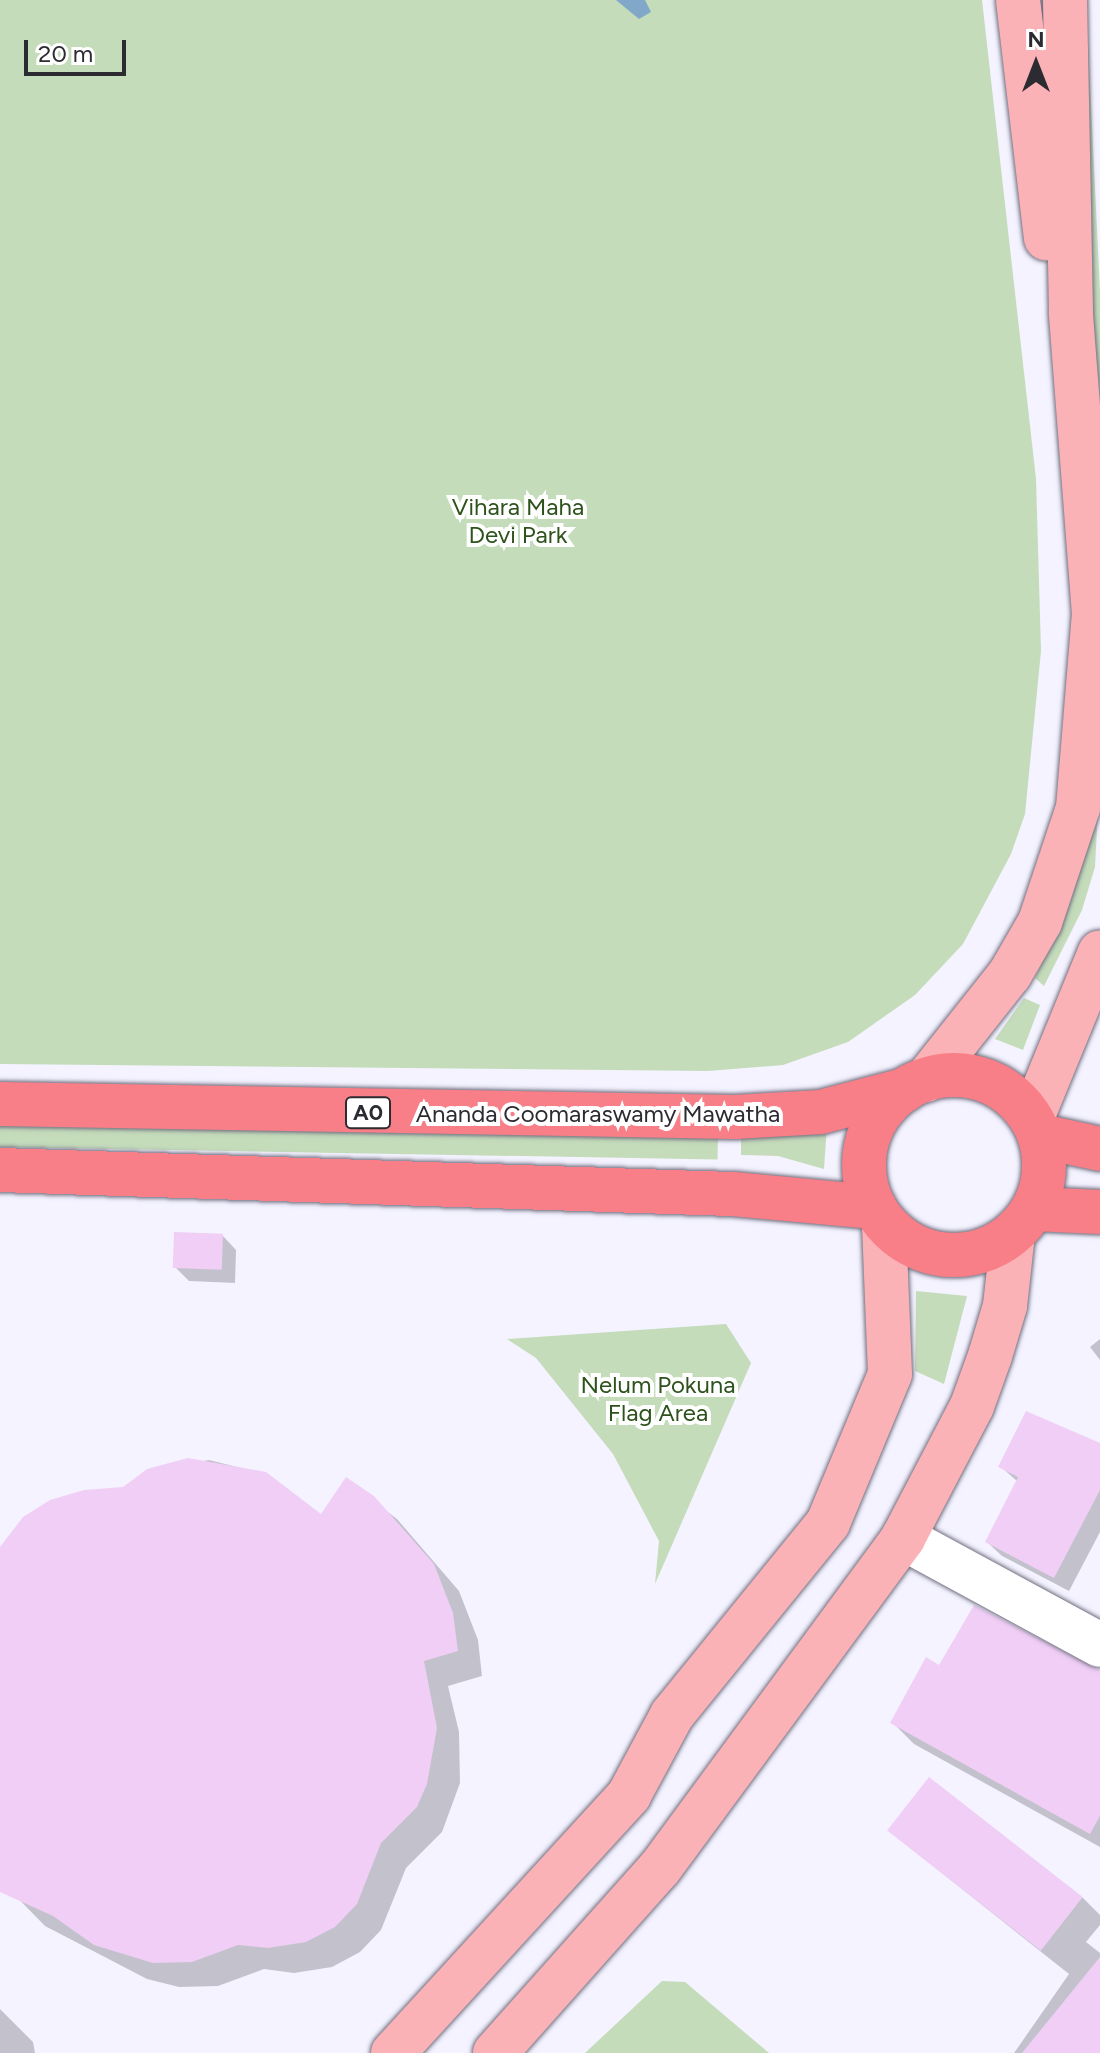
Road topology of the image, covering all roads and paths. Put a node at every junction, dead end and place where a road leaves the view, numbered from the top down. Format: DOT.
graph roads {
  1 [pos="1018,0"];
  2 [pos="1065,0"];
  3 [pos="1071,312"];
  4 [pos="1100,952"];
  5 [pos="916,1085"];
  6 [pos="0,1104"];
  7 [pos="1036,1127"];
  8 [pos="1100,1149"];
  9 [pos="0,1170"];
  10 [pos="1100,1212"];
  11 [pos="879,1214"];
  12 [pos="1023,1222"];
  13 [pos="903,1538"];
  14 [pos="1100,1645"];
  15 [pos="393,2053"];
  16 [pos="495,2053"];
  1 -- 3 [label="main road"];
  2 -- 3 [label="main road"];
  3 -- 5 [label="main road"];
  4 -- 7 [label="main road"];
  5 -- 6 [label="highway, Ananda Coomaraswamy Mawatha / A0"];
  5 -- 7 [label="highway, A0"];
  5 -- 11 [label="highway"];
  7 -- 8 [label="highway"];
  7 -- 12 [label="highway"];
  9 -- 11 [label="highway"];
  10 -- 12 [label="highway"];
  11 -- 12 [label="highway"];
  11 -- 15 [label="main road"];
  12 -- 13 [label="main road"];
  13 -- 14 [label="street"];
  13 -- 16 [label="main road"];
}
